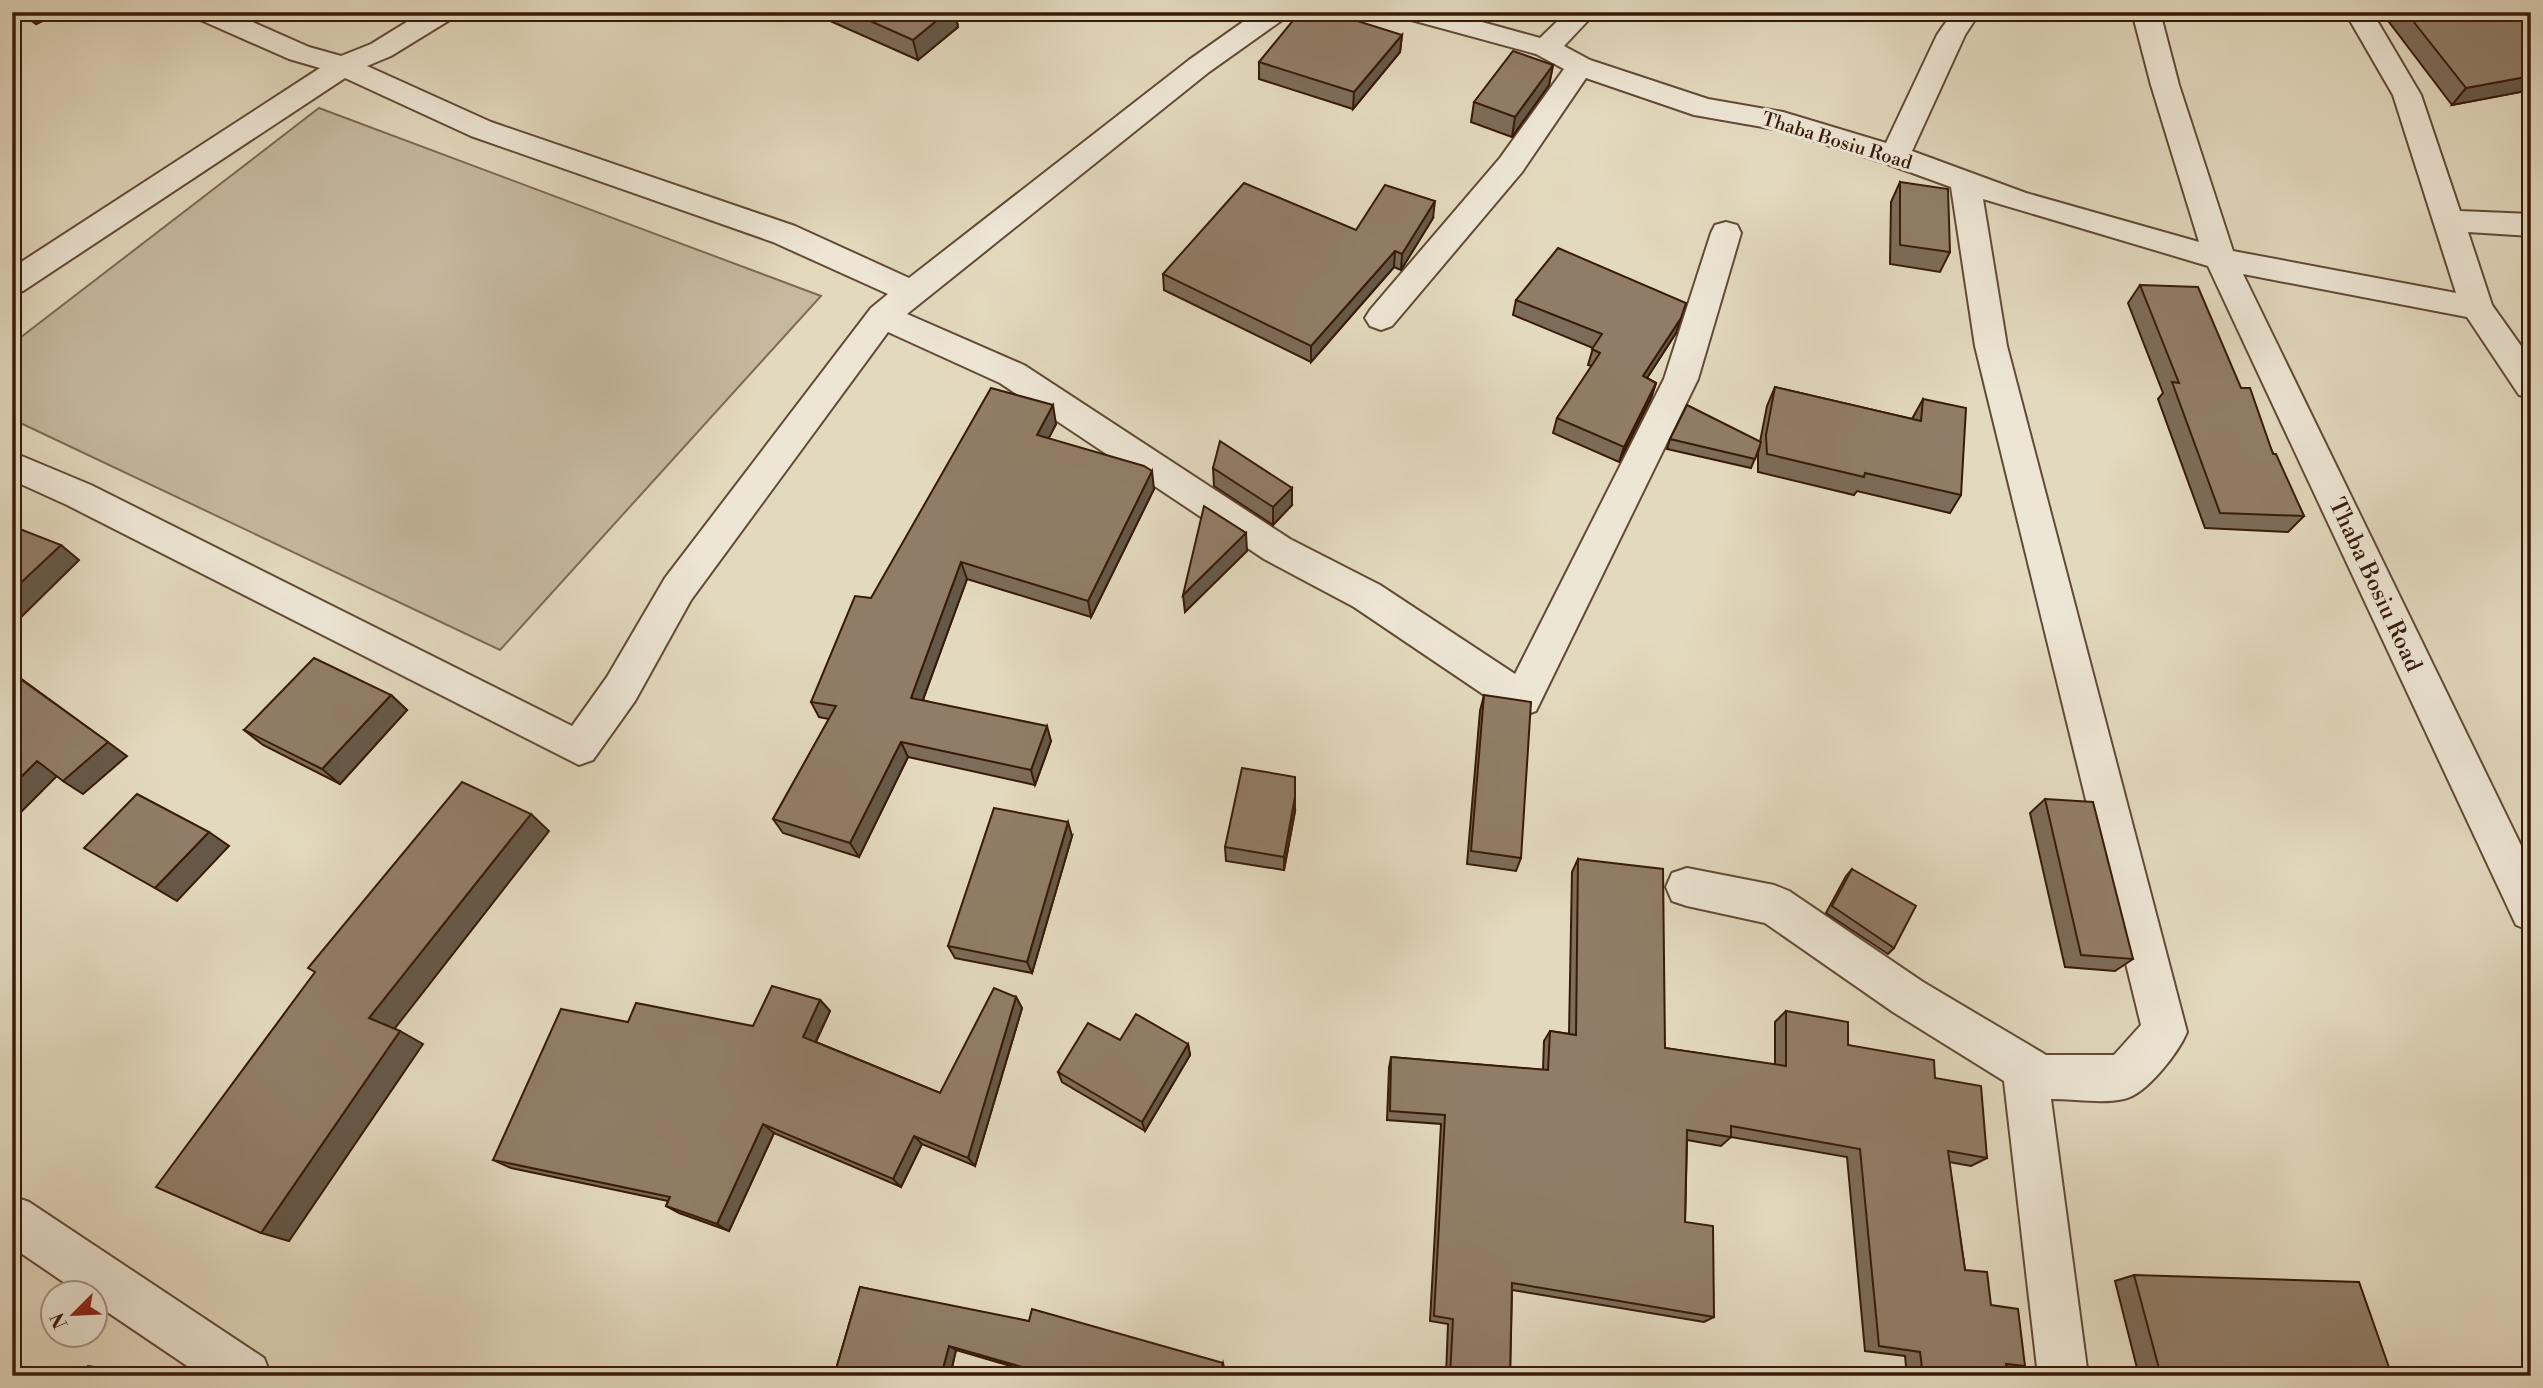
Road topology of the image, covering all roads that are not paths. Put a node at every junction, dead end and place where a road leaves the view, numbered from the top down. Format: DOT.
graph roads {
  1 [pos="206,12"];
  2 [pos="443,12"];
  3 [pos="1275,12"];
  4 [pos="1414,12"];
  5 [pos="1583,12"];
  6 [pos="1967,12"];
  7 [pos="2146,12"];
  8 [pos="2358,12"];
  9 [pos="1546,48"];
  10 [pos="343,66"];
  11 [pos="1580,66"];
  12 [pos="1895,156"];
  13 [pos="1965,183"];
  14 [pos="2449,222"];
  15 [pos="2531,225"];
  16 [pos="1726,233"];
  17 [pos="2220,259"];
  18 [pos="12,283"];
  19 [pos="912,292"];
  20 [pos="2477,308"];
  21 [pos="882,316"];
  22 [pos="1381,318"];
  23 [pos="2520,355"];
  24 [pos="2531,386"];
  25 [pos="12,465"];
  26 [pos="1687,887"];
  27 [pos="2531,911"];
  28 [pos="2025,1068"];
  29 [pos="12,1219"];
  30 [pos="246,1376"];
  31 [pos="2063,1376"];
  1 -- 10 [label="street"];
  2 -- 10 [label="street"];
  3 -- 19 [label="street"];
  4 -- 9 [label="street, Thaba Bosiu Road"];
  5 -- 9 [label="street"];
  6 -- 12 [label="street"];
  7 -- 17 [label="street, Thaba Bosiu Road"];
  8 -- 14 [label="street"];
  9 -- 11 [label="street, Thaba Bosiu Road"];
  10 -- 18 [label="street"];
  10 -- 19 [label="street"];
  11 -- 12 [label="street, Thaba Bosiu Road"];
  11 -- 22 [label="street"];
  12 -- 13 [label="street, Thaba Bosiu Road"];
  13 -- 17 [label="street, Thaba Bosiu Road"];
  13 -- 28 [label="street"];
  14 -- 15 [label="street"];
  14 -- 20 [label="street"];
  16 -- 21 [label="street"];
  17 -- 20 [label="street"];
  17 -- 27 [label="street, Thaba Bosiu Road"];
  19 -- 21 [label="street"];
  20 -- 23 [label="street"];
  21 -- 25 [label="street"];
  23 -- 24 [label="street"];
  26 -- 28 [label="street"];
  28 -- 31 [label="street"];
  29 -- 30 [label="street"];
}
